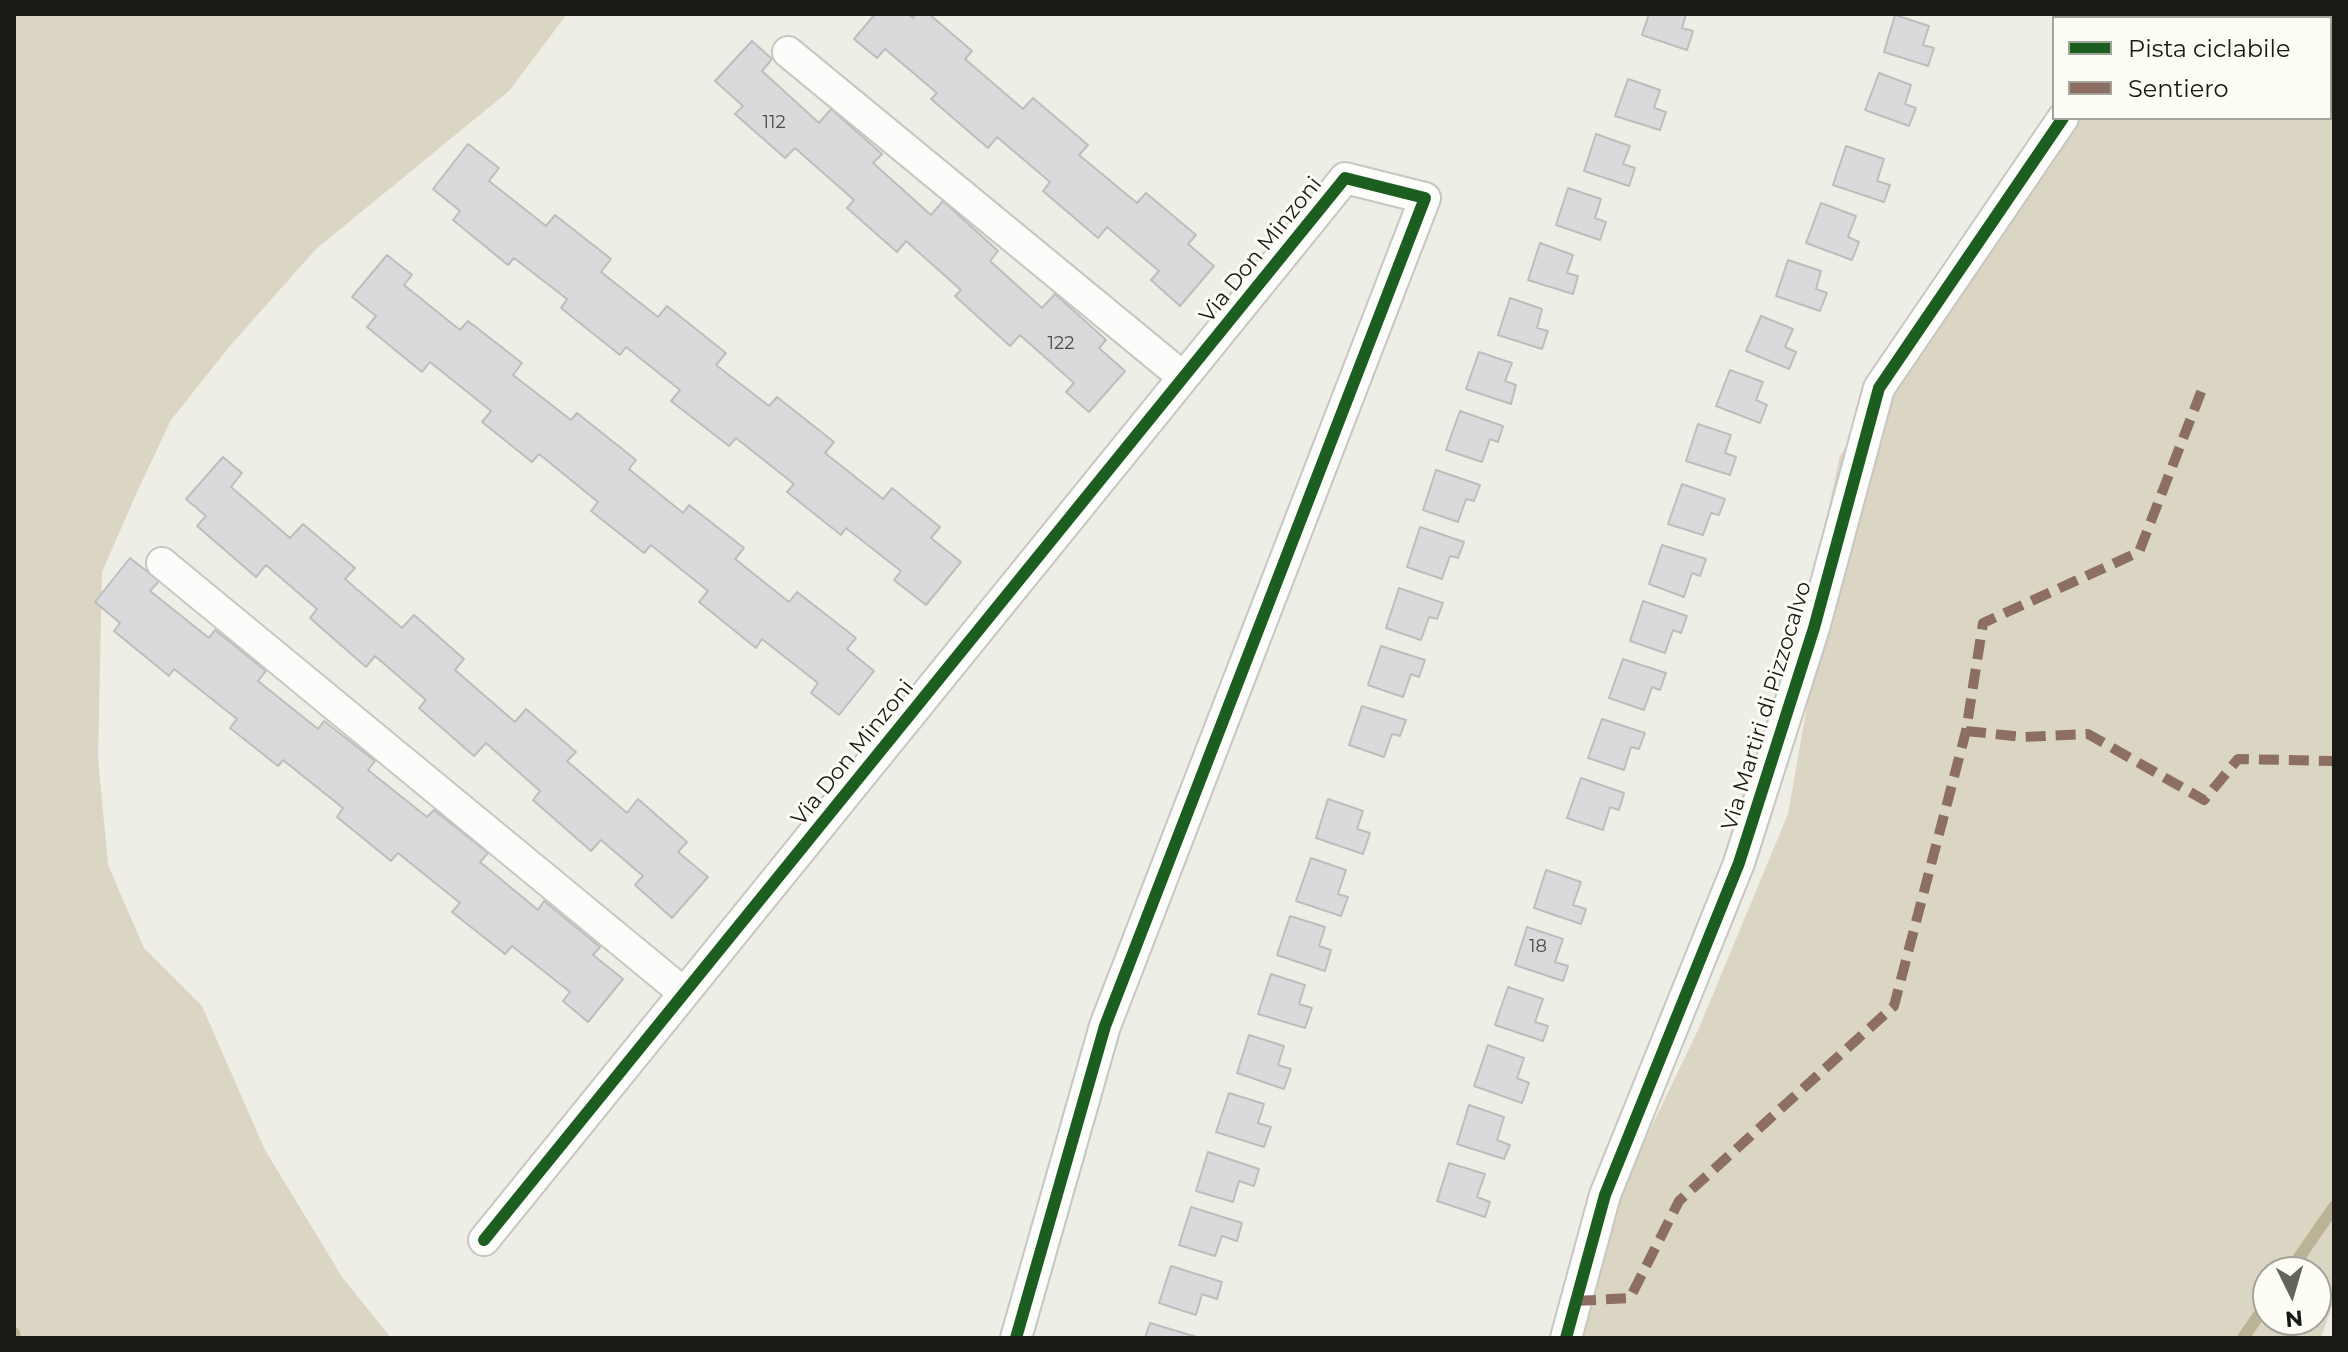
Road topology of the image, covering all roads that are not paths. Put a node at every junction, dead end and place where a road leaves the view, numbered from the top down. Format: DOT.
graph roads {
  1 [pos="788,52"];
  2 [pos="2062,120"];
  3 [pos="1183,377"];
  4 [pos="162,563"];
  5 [pos="684,993"];
  6 [pos="484,1240"];
  7 [pos="1016,1338"];
  8 [pos="1566,1338"];
  1 -- 3 [label="street"];
  2 -- 8 [label="street, Via Martiri di Pizzocalvo"];
  3 -- 5 [label="street, Via Don Minzoni"];
  3 -- 7 [label="street, Via Don Minzoni"];
  4 -- 5 [label="street"];
  5 -- 6 [label="street, Via Don Minzoni"];
}
